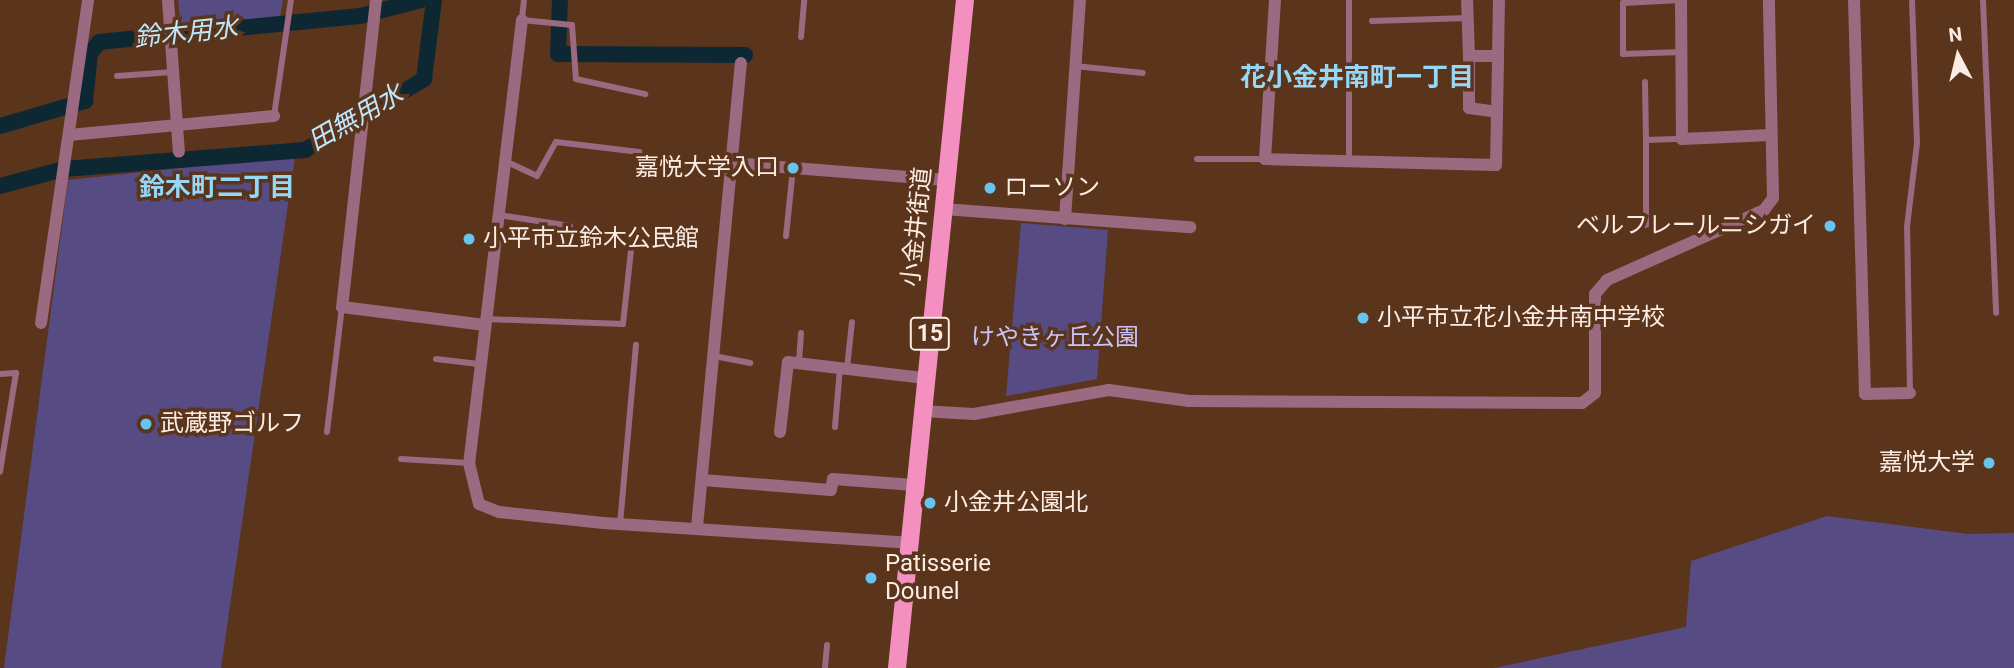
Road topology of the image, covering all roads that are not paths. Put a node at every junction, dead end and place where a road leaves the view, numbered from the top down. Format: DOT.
graph roads {
  1 [pos="88,0"];
  2 [pos="168,0"];
  3 [pos="291,0"];
  4 [pos="524,0"];
  5 [pos="804,0"];
  6 [pos="965,0"];
  7 [pos="1080,0"];
  8 [pos="1275,0"];
  9 [pos="1349,0"];
  10 [pos="1467,0"];
  11 [pos="1499,0"];
  12 [pos="1681,0"];
  13 [pos="1769,0"];
  14 [pos="1854,0"];
  15 [pos="1912,0"];
  16 [pos="1983,0"];
  17 [pos="376,7"];
  18 [pos="1468,18"];
  19 [pos="522,20"];
  20 [pos="1372,21"];
  21 [pos="801,37"];
  22 [pos="1682,52"];
  23 [pos="1469,56"];
  24 [pos="1498,57"];
  25 [pos="741,63"];
  26 [pos="1075,66"];
  27 [pos="173,72"];
  28 [pos="1143,73"];
  29 [pos="117,76"];
  30 [pos="1645,82"];
  31 [pos="645,94"];
  32 [pos="1497,112"];
  33 [pos="274,116"];
  34 [pos="177,126"];
  35 [pos="69,135"];
  36 [pos="1771,135"];
  37 [pos="1682,139"];
  38 [pos="1646,140"];
  39 [pos="179,152"];
  40 [pos="639,152"];
  41 [pos="1197,159"];
  42 [pos="1265,159"];
  43 [pos="506,161"];
  44 [pos="1349,161"];
  45 [pos="731,163"];
  46 [pos="793,168"];
  47 [pos="946,180"];
  48 [pos="943,209"];
  49 [pos="499,215"];
  50 [pos="1065,219"];
  51 [pos="1646,225"];
  52 [pos="570,226"];
  53 [pos="1190,227"];
  54 [pos="786,236"];
  55 [pos="632,241"];
  56 [pos="342,307"];
  57 [pos="1996,313"];
  58 [pos="486,322"];
  59 [pos="852,322"];
  60 [pos="41,323"];
  61 [pos="801,333"];
  62 [pos="636,345"];
  63 [pos="714,356"];
  64 [pos="436,359"];
  65 [pos="750,363"];
  66 [pos="799,363"];
  67 [pos="479,364"];
  68 [pos="843,368"];
  69 [pos="0,374"];
  70 [pos="925,377"];
  71 [pos="1910,393"];
  72 [pos="922,411"];
  73 [pos="835,427"];
  74 [pos="327,432"];
  75 [pos="780,432"];
  76 [pos="401,459"];
  77 [pos="469,463"];
  78 [pos="0,472"];
  79 [pos="702,480"];
  80 [pos="914,485"];
  81 [pos="620,524"];
  82 [pos="697,527"];
  83 [pos="909,543"];
  84 [pos="827,645"];
  85 [pos="825,668"];
  86 [pos="897,668"];
  1 -- 35 [label="street"];
  2 -- 27 [label="street"];
  3 -- 33 [label="lane"];
  4 -- 19 [label="lane"];
  5 -- 21 [label="lane"];
  6 -- 47 [label="main road, 小金井街道 / 15"];
  7 -- 26 [label="street"];
  8 -- 42 [label="street"];
  9 -- 44 [label="lane"];
  10 -- 18 [label="street"];
  11 -- 24 [label="street"];
  12 -- 22 [label="street"];
  12 -- 22 [label="lane"];
  13 -- 36 [label="street"];
  14 -- 71 [label="street"];
  15 -- 71 [label="lane"];
  16 -- 57 [label="lane"];
  17 -- 56 [label="street"];
  18 -- 20 [label="lane"];
  18 -- 23 [label="street"];
  19 -- 31 [label="lane"];
  19 -- 43 [label="street"];
  22 -- 37 [label="street"];
  23 -- 24 [label="street"];
  23 -- 32 [label="street"];
  24 -- 32 [label="street"];
  25 -- 45 [label="street"];
  26 -- 28 [label="lane"];
  26 -- 50 [label="street"];
  27 -- 29 [label="lane"];
  27 -- 34 [label="street"];
  30 -- 38 [label="lane"];
  32 -- 44 [label="street"];
  33 -- 34 [label="street"];
  34 -- 35 [label="street"];
  34 -- 39 [label="street"];
  35 -- 60 [label="street"];
  36 -- 37 [label="street"];
  36 -- 72 [label="street"];
  37 -- 38 [label="lane"];
  38 -- 51 [label="lane"];
  40 -- 43 [label="lane"];
  41 -- 42 [label="lane"];
  42 -- 44 [label="street"];
  43 -- 49 [label="street"];
  45 -- 46 [label="street"];
  45 -- 63 [label="street"];
  46 -- 47 [label="street"];
  46 -- 54 [label="lane"];
  47 -- 48 [label="main road, 小金井街道 / 15"];
  48 -- 50 [label="street"];
  48 -- 70 [label="main road, 小金井街道 / 15"];
  49 -- 52 [label="lane"];
  49 -- 58 [label="street"];
  50 -- 53 [label="street"];
  55 -- 58 [label="lane"];
  56 -- 58 [label="street"];
  56 -- 74 [label="lane"];
  58 -- 67 [label="street"];
  59 -- 68 [label="lane"];
  61 -- 66 [label="lane"];
  62 -- 81 [label="lane"];
  63 -- 65 [label="lane"];
  63 -- 79 [label="street"];
  64 -- 67 [label="lane"];
  66 -- 68 [label="street"];
  66 -- 75 [label="street"];
  67 -- 77 [label="street"];
  68 -- 70 [label="street"];
  68 -- 73 [label="lane"];
  69 -- 78 [label="lane"];
  70 -- 72 [label="main road, 小金井街道 / 15"];
  72 -- 80 [label="main road, 小金井街道 / 15"];
  76 -- 77 [label="lane"];
  77 -- 81 [label="street"];
  79 -- 80 [label="street"];
  79 -- 82 [label="street"];
  80 -- 83 [label="main road, 小金井街道 / 15"];
  81 -- 82 [label="street"];
  82 -- 83 [label="street"];
  83 -- 86 [label="main road, 小金井街道 / 15"];
  84 -- 85 [label="lane"];
}
